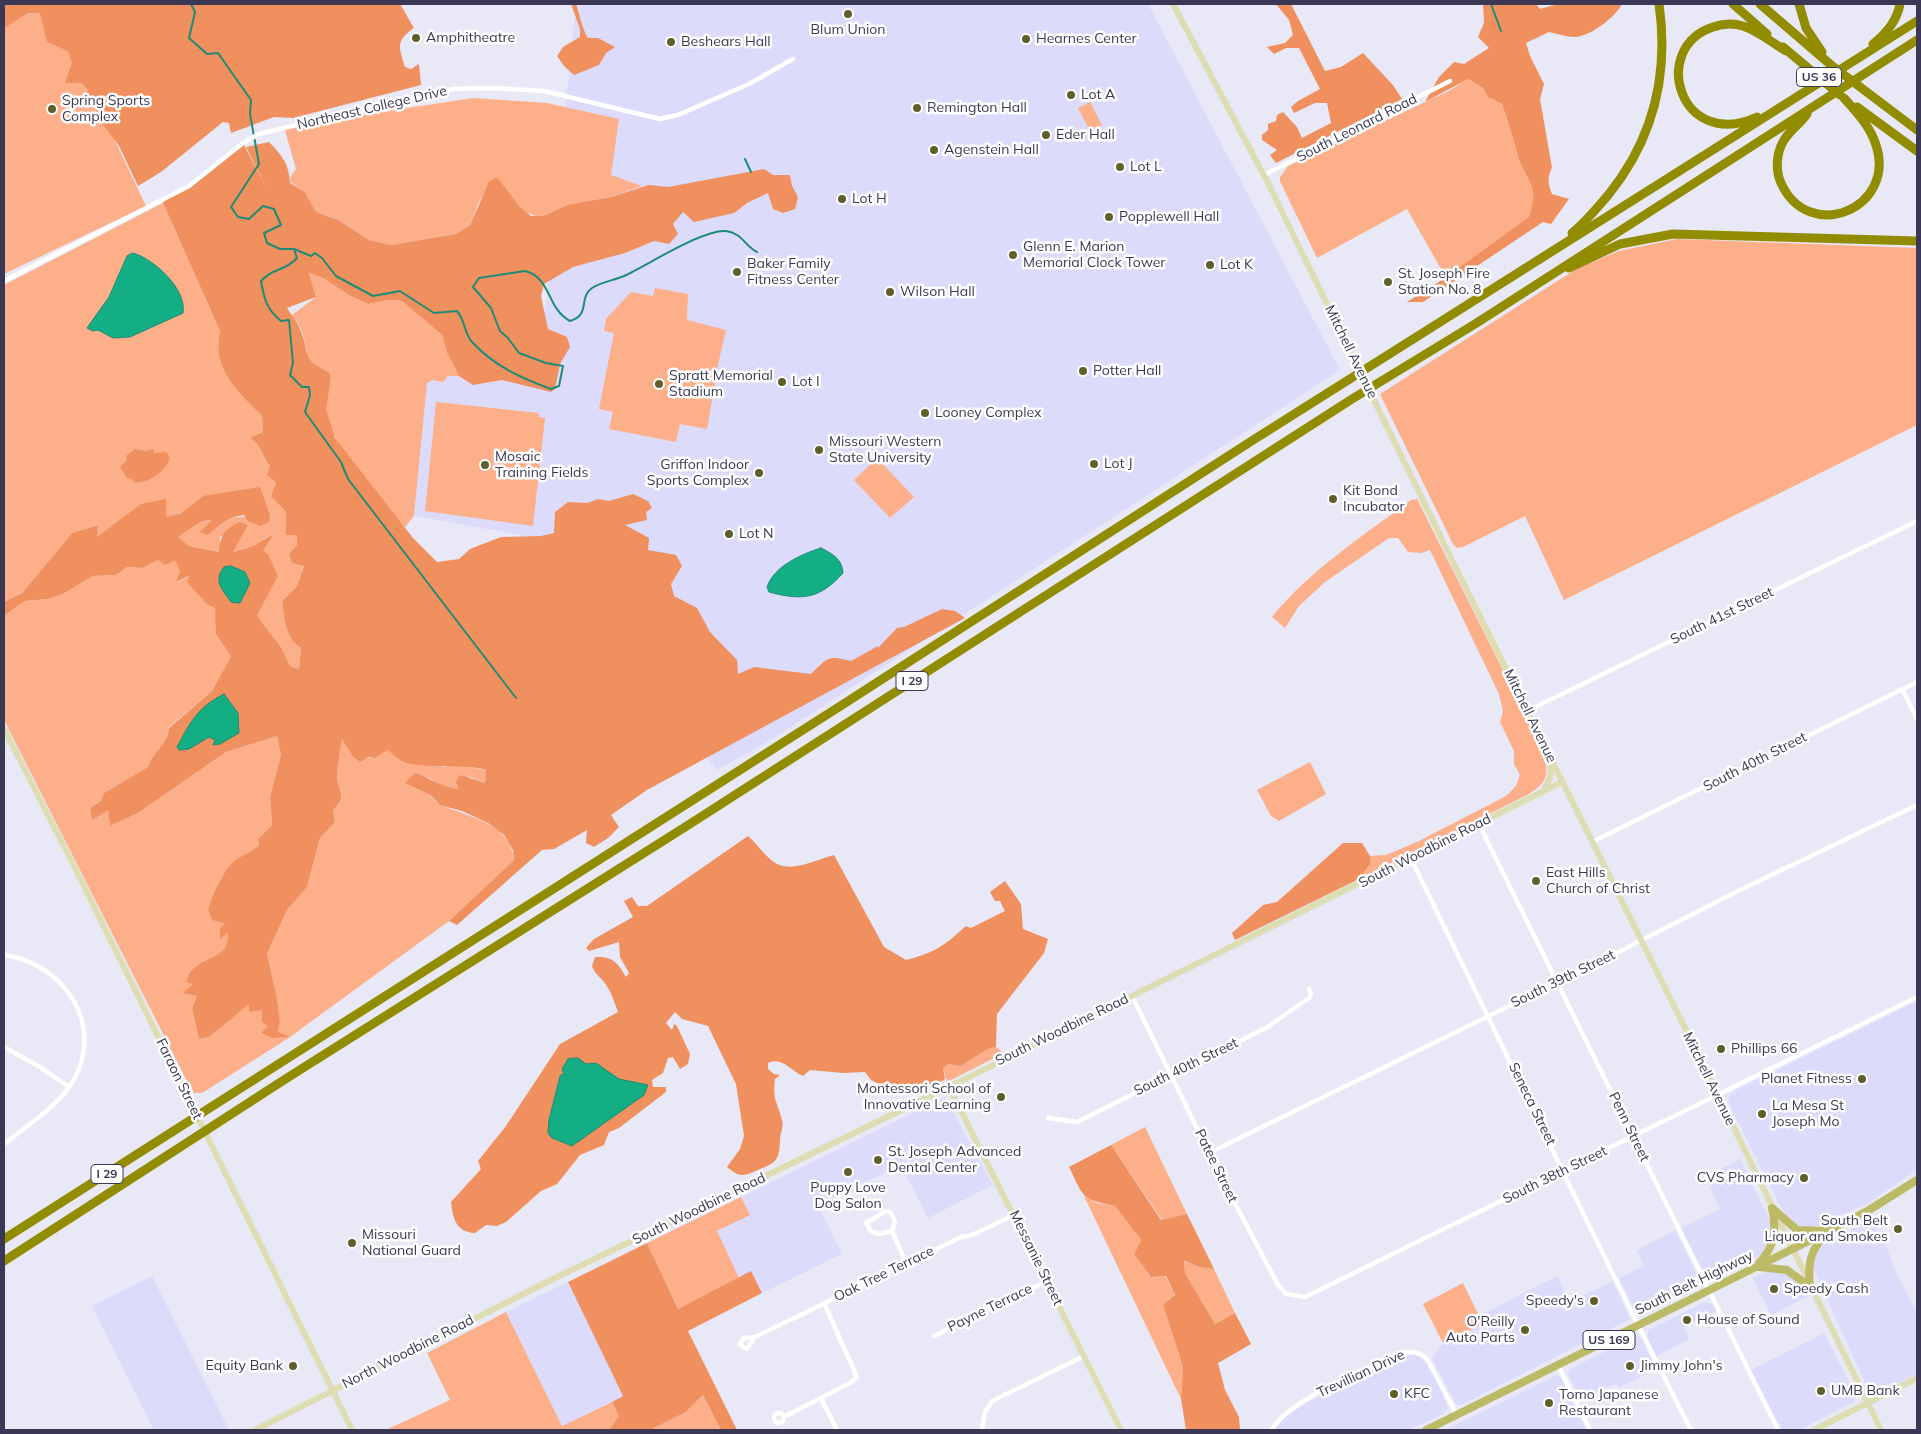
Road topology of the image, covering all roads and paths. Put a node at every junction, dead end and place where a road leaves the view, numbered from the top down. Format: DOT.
graph roads {
  1 [pos="1174,4"];
  2 [pos="1659,4"];
  3 [pos="1733,4"];
  4 [pos="1760,4"];
  5 [pos="1799,4"];
  6 [pos="1900,4"];
  7 [pos="1917,21"];
  8 [pos="1917,40"];
  9 [pos="1917,46"];
  10 [pos="1786,51"];
  11 [pos="1896,52"];
  12 [pos="793,59"];
  13 [pos="1859,59"];
  14 [pos="1831,65"];
  15 [pos="1450,81"];
  16 [pos="1844,98"];
  17 [pos="1793,99"];
  18 [pos="1812,107"];
  19 [pos="1913,125"];
  20 [pos="1917,130"];
  21 [pos="1917,151"];
  22 [pos="1264,175"];
  23 [pos="1917,241"];
  24 [pos="4,281"];
  25 [pos="1502,282"];
  26 [pos="1524,291"];
  27 [pos="1917,521"];
  28 [pos="1917,682"];
  29 [pos="1902,689"];
  30 [pos="1527,711"];
  31 [pos="1917,720"];
  32 [pos="4,729"];
  33 [pos="1550,758"];
  34 [pos="1562,782"];
  35 [pos="1543,792"];
  36 [pos="1917,805"];
  37 [pos="1479,824"];
  38 [pos="1592,842"];
  39 [pos="1411,858"];
  40 [pos="1641,940"];
  41 [pos="4,955"];
  42 [pos="1558,983"];
  43 [pos="1308,988"];
  44 [pos="1132,996"];
  45 [pos="1917,997"];
  46 [pos="1489,1016"];
  47 [pos="4,1047"];
  48 [pos="1172,1075"];
  49 [pos="69,1087"];
  50 [pos="949,1087"];
  51 [pos="1718,1096"];
  52 [pos="1048,1118"];
  53 [pos="1633,1137"];
  54 [pos="4,1144"];
  55 [pos="1209,1153"];
  56 [pos="1564,1171"];
  57 [pos="1917,1180"];
  58 [pos="1772,1208"];
  59 [pos="1014,1215"];
  60 [pos="892,1231"];
  61 [pos="1829,1231"];
  62 [pos="4,1239"];
  63 [pos="1792,1250"];
  64 [pos="4,1262"];
  65 [pos="906,1264"];
  66 [pos="1755,1268"];
  67 [pos="561,1276"];
  68 [pos="1047,1281"];
  69 [pos="1327,1287"];
  70 [pos="1810,1287"];
  71 [pos="1710,1290"];
  72 [pos="825,1305"];
  73 [pos="1637,1326"];
  74 [pos="934,1336"];
  75 [pos="755,1337"];
  76 [pos="1084,1356"];
  77 [pos="1558,1364"];
  78 [pos="1917,1378"];
  79 [pos="332,1390"];
  80 [pos="821,1398"];
  81 [pos="1867,1403"];
  82 [pos="1457,1415"];
  83 [pos="784,1417"];
  84 [pos="255,1430"];
  85 [pos="352,1430"];
  86 [pos="837,1430"];
  87 [pos="982,1430"];
  88 [pos="1121,1430"];
  89 [pos="1272,1430"];
  90 [pos="1426,1430"];
  91 [pos="1590,1430"];
  92 [pos="1690,1430"];
  93 [pos="1778,1430"];
  94 [pos="1814,1430"];
  95 [pos="1880,1430"];
  1 -- 22 [label="street, Mitchell Avenue"];
  2 -- 25 [label="highway"];
  3 -- 10 [label="highway, US 36"];
  4 -- 14 [label="highway, US 36"];
  5 -- 14 [label="highway"];
  6 -- 13 [label="highway"];
  7 -- 13 [label="highway, I 29"];
  8 -- 11 [label="highway, I 29"];
  9 -- 11 [label="highway"];
  10 -- 16 [label="highway, US 36"];
  10 -- 17 [label="highway"];
  11 -- 18 [label="highway, I 29"];
  12 -- 24 [label="street, Northeast College Drive"];
  13 -- 17 [label="highway, I 29"];
  14 -- 19 [label="highway, US 36"];
  15 -- 22 [label="street, South Leonard Road"];
  16 -- 18 [label="highway"];
  16 -- 21 [label="highway, US 36"];
  17 -- 25 [label="highway, I 29"];
  18 -- 26 [label="highway, I 29"];
  19 -- 20 [label="highway, US 36"];
  22 -- 30 [label="street, Mitchell Avenue"];
  23 -- 26 [label="highway"];
  25 -- 62 [label="highway, I 29"];
  26 -- 64 [label="highway, I 29"];
  27 -- 30 [label="street, South 41st Street"];
  28 -- 29 [label="street, South 40th Street"];
  29 -- 31 [label="street"];
  29 -- 38 [label="street, South 40th Street"];
  30 -- 33 [label="street, Mitchell Avenue"];
  32 -- 79 [label="street, Faraon Street"];
  33 -- 34 [label="street, Mitchell Avenue"];
  33 -- 35 [label="street"];
  34 -- 35 [label="street, South Woodbine Road"];
  34 -- 38 [label="street, Mitchell Avenue"];
  35 -- 37 [label="street, South Woodbine Road"];
  36 -- 40 [label="street, South 39th Street"];
  37 -- 39 [label="street, South Woodbine Road"];
  37 -- 42 [label="street, Penn Street"];
  38 -- 40 [label="street, Mitchell Avenue"];
  39 -- 44 [label="street, South Woodbine Road"];
  39 -- 46 [label="street, Seneca Street"];
  40 -- 42 [label="street, South 39th Street"];
  40 -- 51 [label="street, Mitchell Avenue"];
  41 -- 49 [label="street"];
  42 -- 46 [label="street, South 39th Street"];
  42 -- 53 [label="street, Penn Street"];
  43 -- 48 [label="street, South 40th Street"];
  44 -- 48 [label="street, Patee Street"];
  44 -- 50 [label="street, South Woodbine Road"];
  45 -- 51 [label="street, South 38th Street"];
  46 -- 55 [label="street, South 39th Street"];
  46 -- 56 [label="street, Seneca Street"];
  47 -- 49 [label="street"];
  48 -- 52 [label="street, South 40th Street"];
  48 -- 55 [label="street, Patee Street"];
  49 -- 54 [label="street"];
  50 -- 59 [label="street, Messanie Street"];
  50 -- 67 [label="street, South Woodbine Road"];
  51 -- 53 [label="street, South 38th Street"];
  51 -- 58 [label="street, Mitchell Avenue"];
  53 -- 56 [label="street, South 38th Street"];
  53 -- 71 [label="street, Penn Street"];
  55 -- 69 [label="street, Patee Street"];
  56 -- 69 [label="street, South 38th Street"];
  56 -- 73 [label="street, Seneca Street"];
  57 -- 61 [label="main road, South Belt Highway / US 169"];
  58 -- 61 [label="main road"];
  58 -- 63 [label="street, Mitchell Avenue"];
  58 -- 66 [label="main road"];
  59 -- 65 [label="street, Oak Tree Terrace"];
  59 -- 68 [label="street, Messanie Street"];
  60 -- 60 [label="street"];
  60 -- 65 [label="street"];
  61 -- 63 [label="main road, South Belt Highway / US 169"];
  61 -- 70 [label="main road"];
  63 -- 66 [label="main road, South Belt Highway / US 169"];
  63 -- 70 [label="street, Mitchell Avenue"];
  65 -- 72 [label="street, Oak Tree Terrace"];
  66 -- 70 [label="main road"];
  66 -- 71 [label="main road, South Belt Highway / US 169"];
  67 -- 79 [label="street, North Woodbine Road"];
  68 -- 74 [label="street, Payne Terrace"];
  68 -- 76 [label="street, Messanie Street"];
  70 -- 81 [label="street, Mitchell Avenue"];
  71 -- 73 [label="main road, South Belt Highway / US 169"];
  71 -- 93 [label="street, Penn Street"];
  72 -- 75 [label="street, Oak Tree Terrace"];
  72 -- 80 [label="street"];
  73 -- 77 [label="main road, South Belt Highway / US 169"];
  73 -- 92 [label="street, Seneca Street"];
  76 -- 87 [label="street"];
  76 -- 88 [label="street, Messanie Street"];
  77 -- 82 [label="main road, South Belt Highway / US 169"];
  77 -- 91 [label="street"];
  78 -- 81 [label="street"];
  79 -- 84 [label="street, North Woodbine Road"];
  79 -- 85 [label="street, Faraon Street"];
  80 -- 83 [label="street"];
  80 -- 86 [label="street"];
  81 -- 94 [label="street"];
  81 -- 95 [label="street, Mitchell Avenue"];
  82 -- 89 [label="street, Trevillian Drive"];
  82 -- 90 [label="main road, South Belt Highway / US 169"];
}
